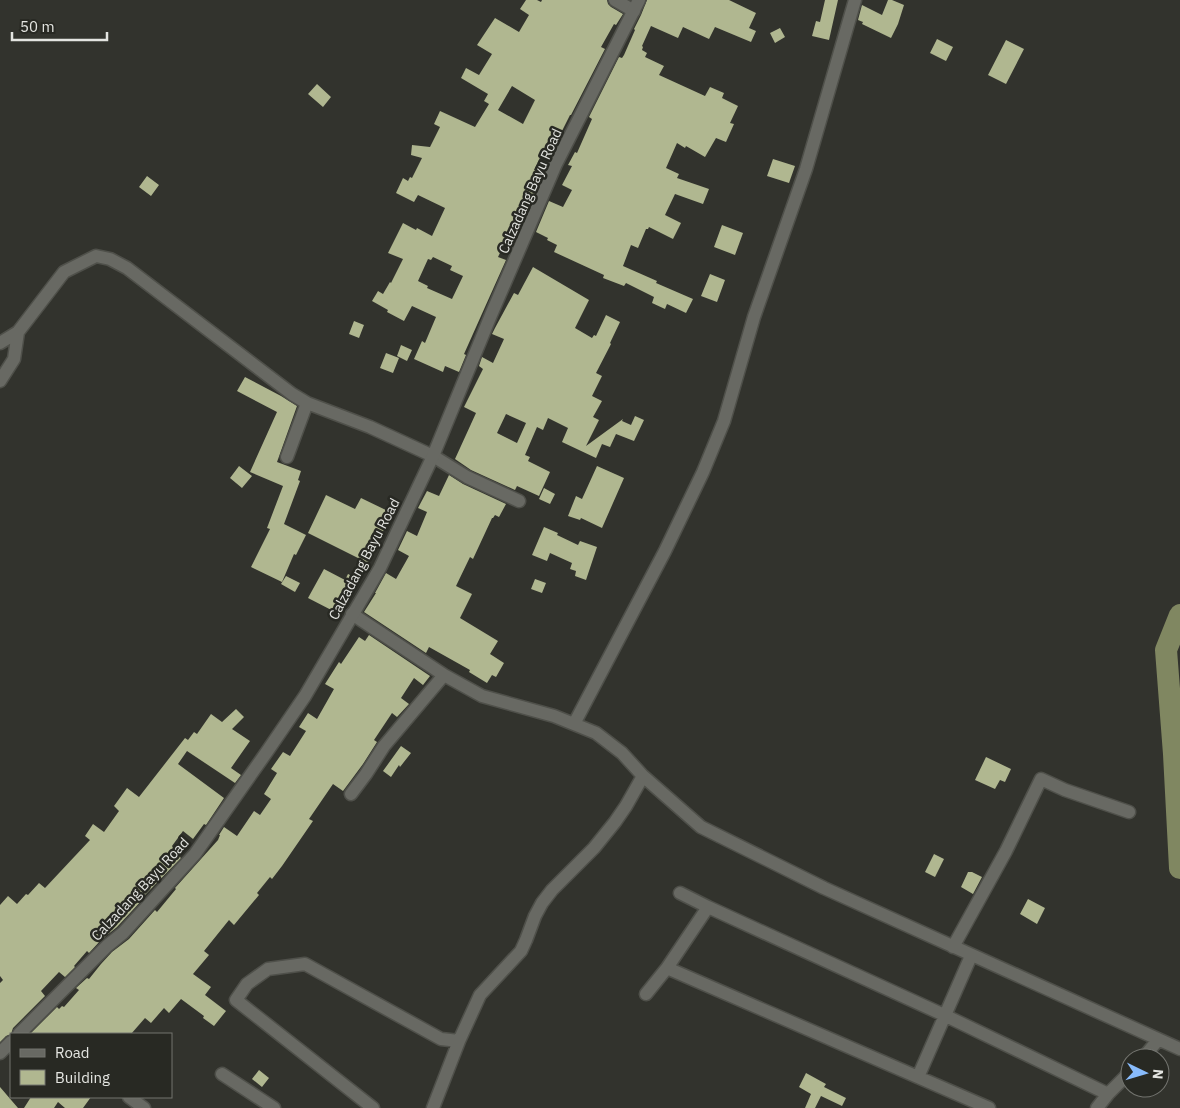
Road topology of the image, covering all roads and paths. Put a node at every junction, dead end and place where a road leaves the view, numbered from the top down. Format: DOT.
graph roads {
  1 [pos="615,0"];
  2 [pos="856,0"];
  3 [pos="636,6"];
  4 [pos="18,332"];
  5 [pos="0,343"];
  6 [pos="0,381"];
  7 [pos="307,403"];
  8 [pos="433,456"];
  9 [pos="287,457"];
  10 [pos="519,501"];
  11 [pos="352,614"];
  12 [pos="444,675"];
  13 [pos="574,724"];
  14 [pos="643,776"];
  15 [pos="351,794"];
  16 [pos="1129,812"];
  17 [pos="680,893"];
  18 [pos="708,906"];
  19 [pos="953,948"];
  20 [pos="971,956"];
  21 [pos="667,968"];
  22 [pos="646,994"];
  23 [pos="944,1015"];
  24 [pos="20,1033"];
  25 [pos="1158,1040"];
  26 [pos="459,1041"];
  27 [pos="10,1043"];
  28 [pos="1151,1048"];
  29 [pos="1180,1050"];
  30 [pos="0,1053"];
  31 [pos="222,1074"];
  32 [pos="918,1077"];
  33 [pos="1120,1082"];
  34 [pos="1108,1094"];
  35 [pos="130,1098"];
  36 [pos="144,1108"];
  37 [pos="274,1108"];
  38 [pos="373,1108"];
  39 [pos="433,1108"];
  40 [pos="989,1108"];
  41 [pos="1097,1108"];
  1 -- 3 [label="street"];
  2 -- 13 [label="street"];
  3 -- 8 [label="street, Calzadang Bayu Road"];
  4 -- 5 [label="street"];
  4 -- 6 [label="street"];
  4 -- 7 [label="street"];
  7 -- 8 [label="street"];
  7 -- 9 [label="street"];
  8 -- 10 [label="street"];
  8 -- 11 [label="street, Calzadang Bayu Road"];
  11 -- 12 [label="street"];
  11 -- 24 [label="street, Calzadang Bayu Road"];
  12 -- 13 [label="street"];
  12 -- 15 [label="street"];
  13 -- 14 [label="street"];
  14 -- 19 [label="street"];
  14 -- 26 [label="street"];
  16 -- 19 [label="street"];
  17 -- 18 [label="street"];
  18 -- 21 [label="street"];
  18 -- 23 [label="street"];
  19 -- 20 [label="street"];
  20 -- 23 [label="street"];
  20 -- 25 [label="street"];
  21 -- 22 [label="street"];
  21 -- 32 [label="street"];
  23 -- 32 [label="street"];
  23 -- 34 [label="street"];
  25 -- 28 [label="street"];
  25 -- 29 [label="street"];
  26 -- 38 [label="street"];
  26 -- 39 [label="street"];
  27 -- 30 [label="street"];
  31 -- 37 [label="street"];
  32 -- 40 [label="street"];
  33 -- 34 [label="street"];
  34 -- 41 [label="street"];
  35 -- 36 [label="street"];
}
